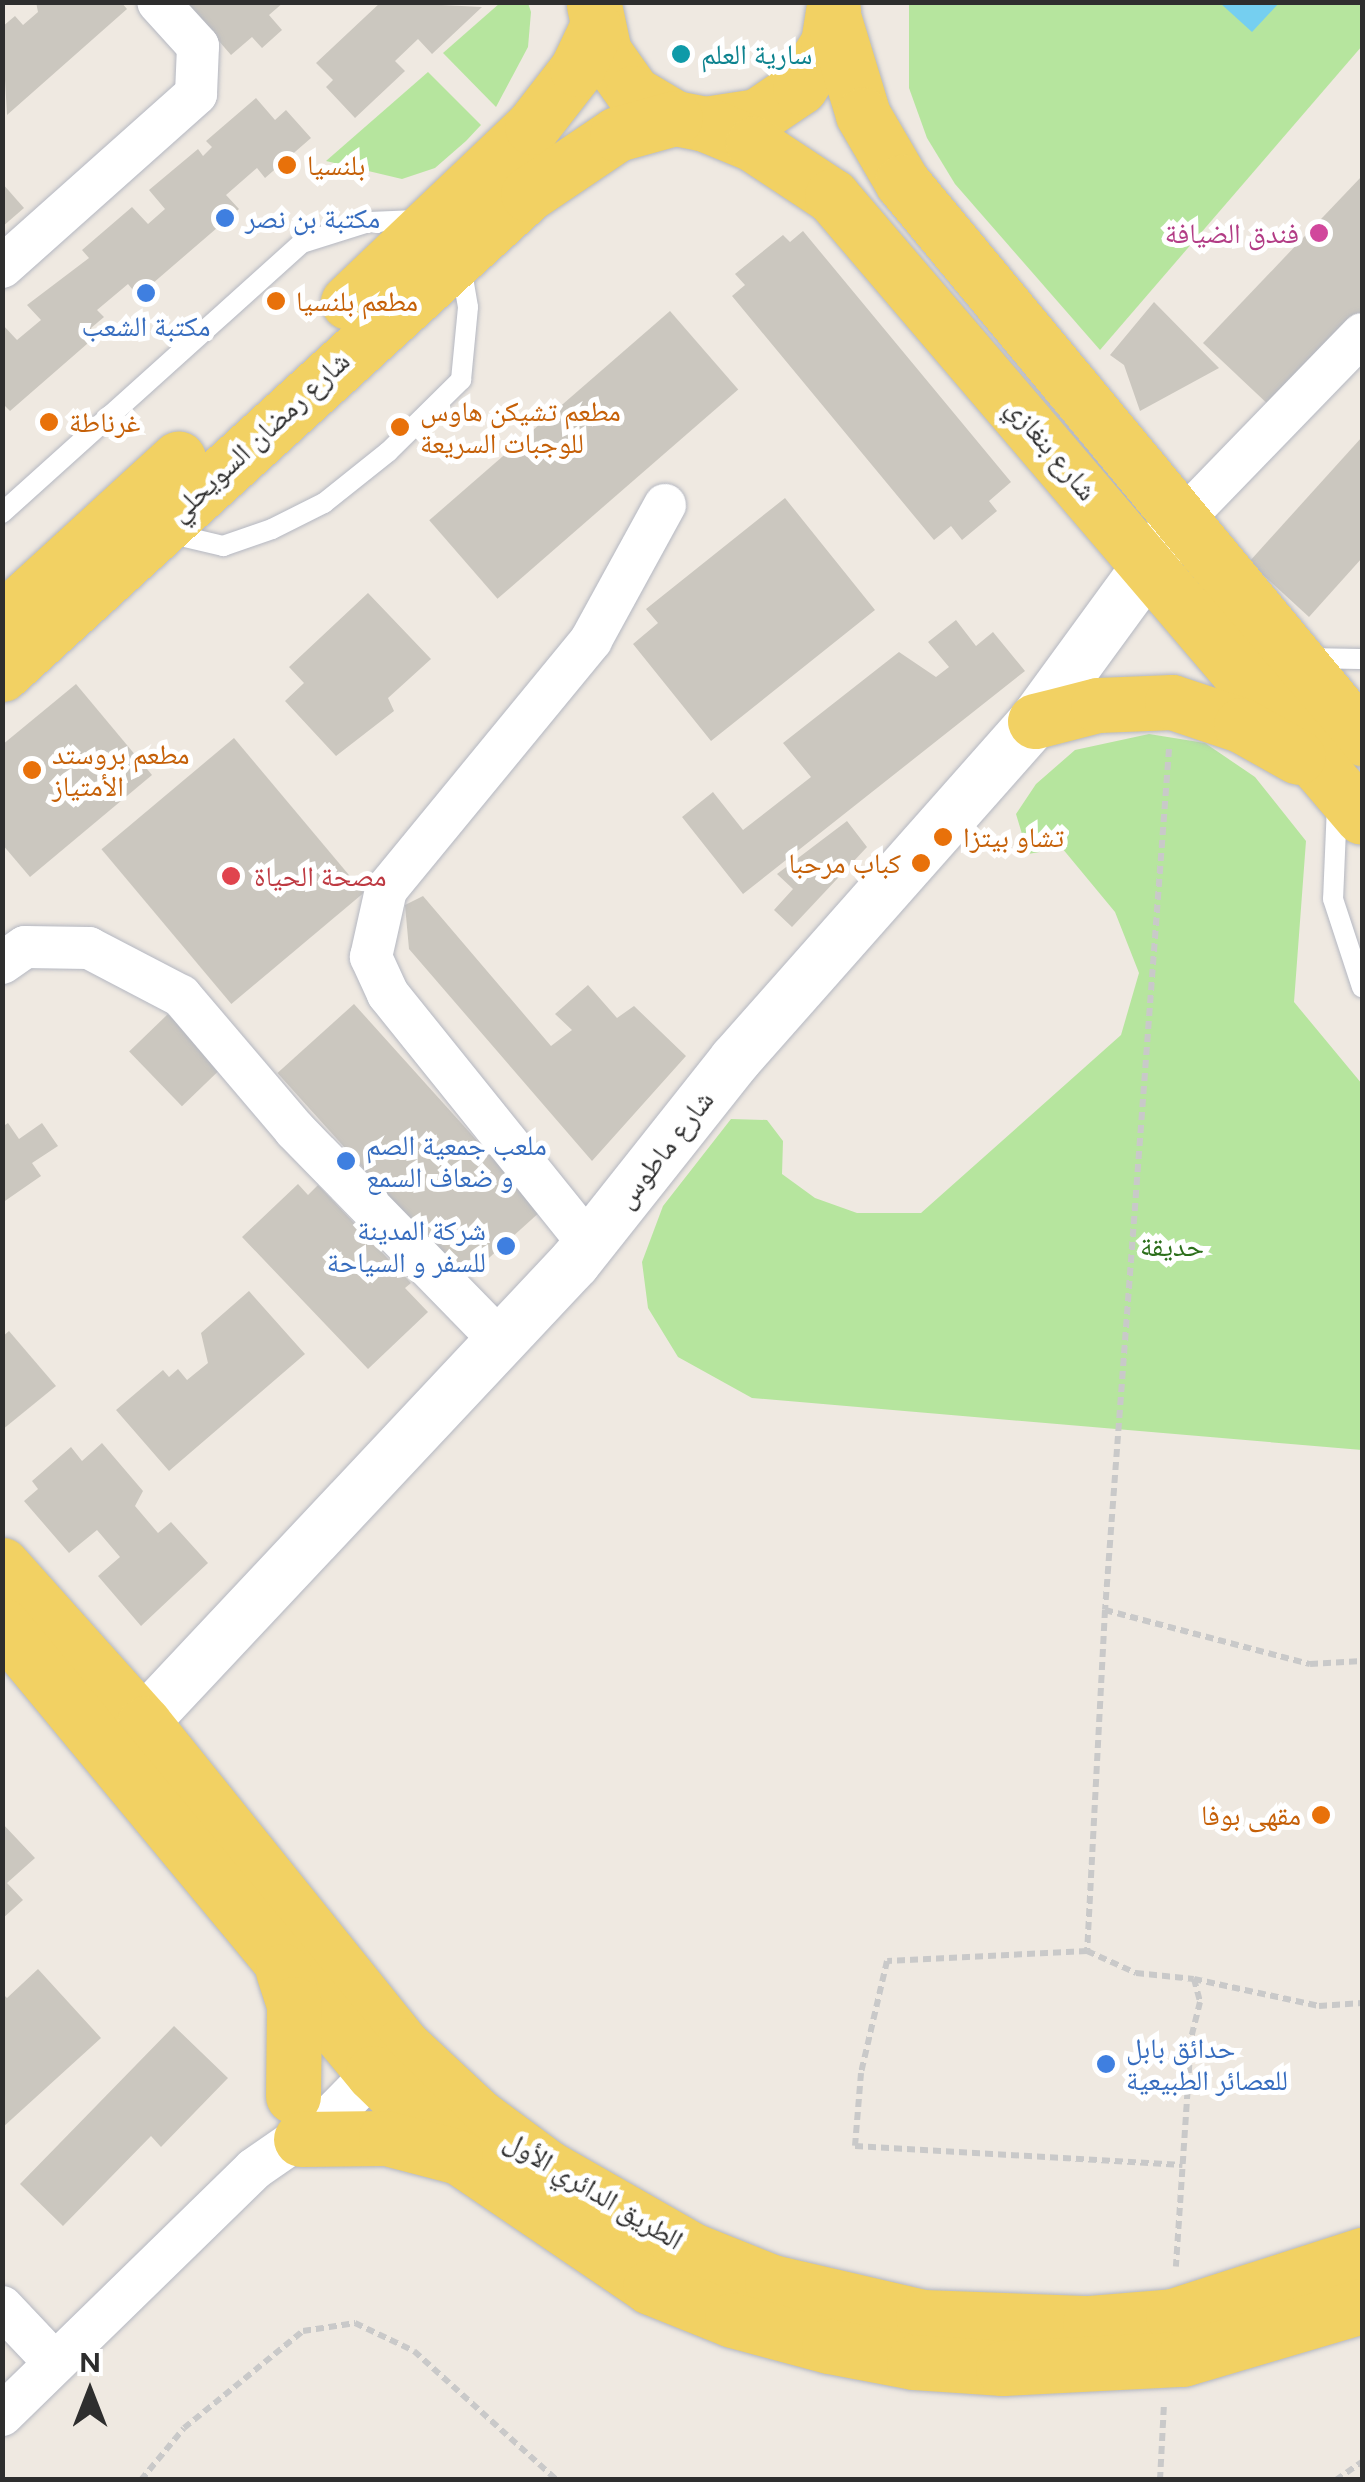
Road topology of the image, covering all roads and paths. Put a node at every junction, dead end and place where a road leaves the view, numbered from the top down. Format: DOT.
graph roads {
  1 [pos="158,2"];
  2 [pos="834,10"];
  3 [pos="594,11"];
  4 [pos="690,121"];
  5 [pos="449,236"];
  6 [pos="2,267"];
  7 [pos="1362,334"];
  8 [pos="665,505"];
  9 [pos="2,513"];
  10 [pos="1184,518"];
  11 [pos="156,531"];
  12 [pos="1146,565"];
  13 [pos="2,620"];
  14 [pos="1296,658"];
  15 [pos="1362,659"];
  16 [pos="2,674"];
  17 [pos="1172,702"];
  18 [pos="1035,720"];
  19 [pos="1346,779"];
  20 [pos="2,963"];
  21 [pos="1362,987"];
  22 [pos="589,1244"];
  23 [pos="504,1343"];
  24 [pos="2,1565"];
  25 [pos="1105,1610"];
  26 [pos="2,1625"];
  27 [pos="1362,1661"];
  28 [pos="129,1739"];
  29 [pos="1088,1950"];
  30 [pos="283,1971"];
  31 [pos="1194,1979"];
  32 [pos="1362,2003"];
  33 [pos="372,2040"];
  34 [pos="297,2118"];
  35 [pos="459,2157"];
  36 [pos="1182,2165"];
  37 [pos="1362,2255"];
  38 [pos="1362,2306"];
  39 [pos="2,2307"];
  40 [pos="1170,2338"];
  41 [pos="55,2363"];
  42 [pos="2,2414"];
  43 [pos="1362,2462"];
  44 [pos="141,2480"];
  45 [pos="557,2480"];
  46 [pos="1160,2480"];
  47 [pos="1336,2480"];
  1 -- 6 [label="street"];
  2 -- 4 [label="main road, شارع رمضان السويحلي"];
  2 -- 10 [label="main road, شارع بنغازي"];
  3 -- 4 [label="main road, شارع بنغازي"];
  3 -- 5 [label="main road, شارع رمضان السويحلي"];
  4 -- 5 [label="main road, شارع رمضان السويحلي"];
  4 -- 12 [label="main road, شارع بنغازي"];
  5 -- 9 [label="lane"];
  5 -- 11 [label="main road, شارع رمضان السويحلي"];
  5 -- 11 [label="lane"];
  5 -- 13 [label="main road, شارع رمضان السويحلي"];
  7 -- 10 [label="street"];
  8 -- 22 [label="street"];
  10 -- 12 [label="street, شارع ماطوس"];
  10 -- 14 [label="main road, شارع بنغازي"];
  11 -- 16 [label="main road, شارع رمضان السويحلي"];
  12 -- 18 [label="street, شارع ماطوس"];
  12 -- 19 [label="main road, شارع بنغازي"];
  14 -- 15 [label="lane"];
  14 -- 19 [label="main road, شارع بنغازي"];
  17 -- 18 [label="main road"];
  17 -- 19 [label="main road"];
  17 -- 25 [label="path"];
  18 -- 22 [label="street, شارع ماطوس"];
  19 -- 21 [label="lane"];
  20 -- 23 [label="street"];
  22 -- 23 [label="street, شارع ماطوس"];
  23 -- 28 [label="street, شارع ماطوس"];
  24 -- 28 [label="main road, الطريق الدائري الأول"];
  25 -- 27 [label="path"];
  25 -- 29 [label="path"];
  26 -- 28 [label="main road, الطريق الدائري الأول"];
  28 -- 30 [label="main road, الطريق الدائري الأول"];
  28 -- 33 [label="main road, الطريق الدائري الأول"];
  29 -- 31 [label="path"];
  29 -- 36 [label="path"];
  30 -- 33 [label="main road, الطريق الدائري الأول"];
  30 -- 34 [label="main road"];
  31 -- 32 [label="path"];
  31 -- 36 [label="path"];
  33 -- 34 [label="street"];
  33 -- 35 [label="main road, الطريق الدائري الأول"];
  33 -- 40 [label="main road, الطريق الدائري الأول"];
  34 -- 35 [label="main road"];
  34 -- 41 [label="street"];
  35 -- 40 [label="main road, الطريق الدائري الأول"];
  36 -- 40 [label="path"];
  37 -- 40 [label="main road, الطريق الدائري الأول"];
  38 -- 40 [label="main road, الطريق الدائري الأول"];
  39 -- 41 [label="street"];
  40 -- 46 [label="path"];
  41 -- 42 [label="street"];
  43 -- 47 [label="path"];
  44 -- 45 [label="path"];
}
